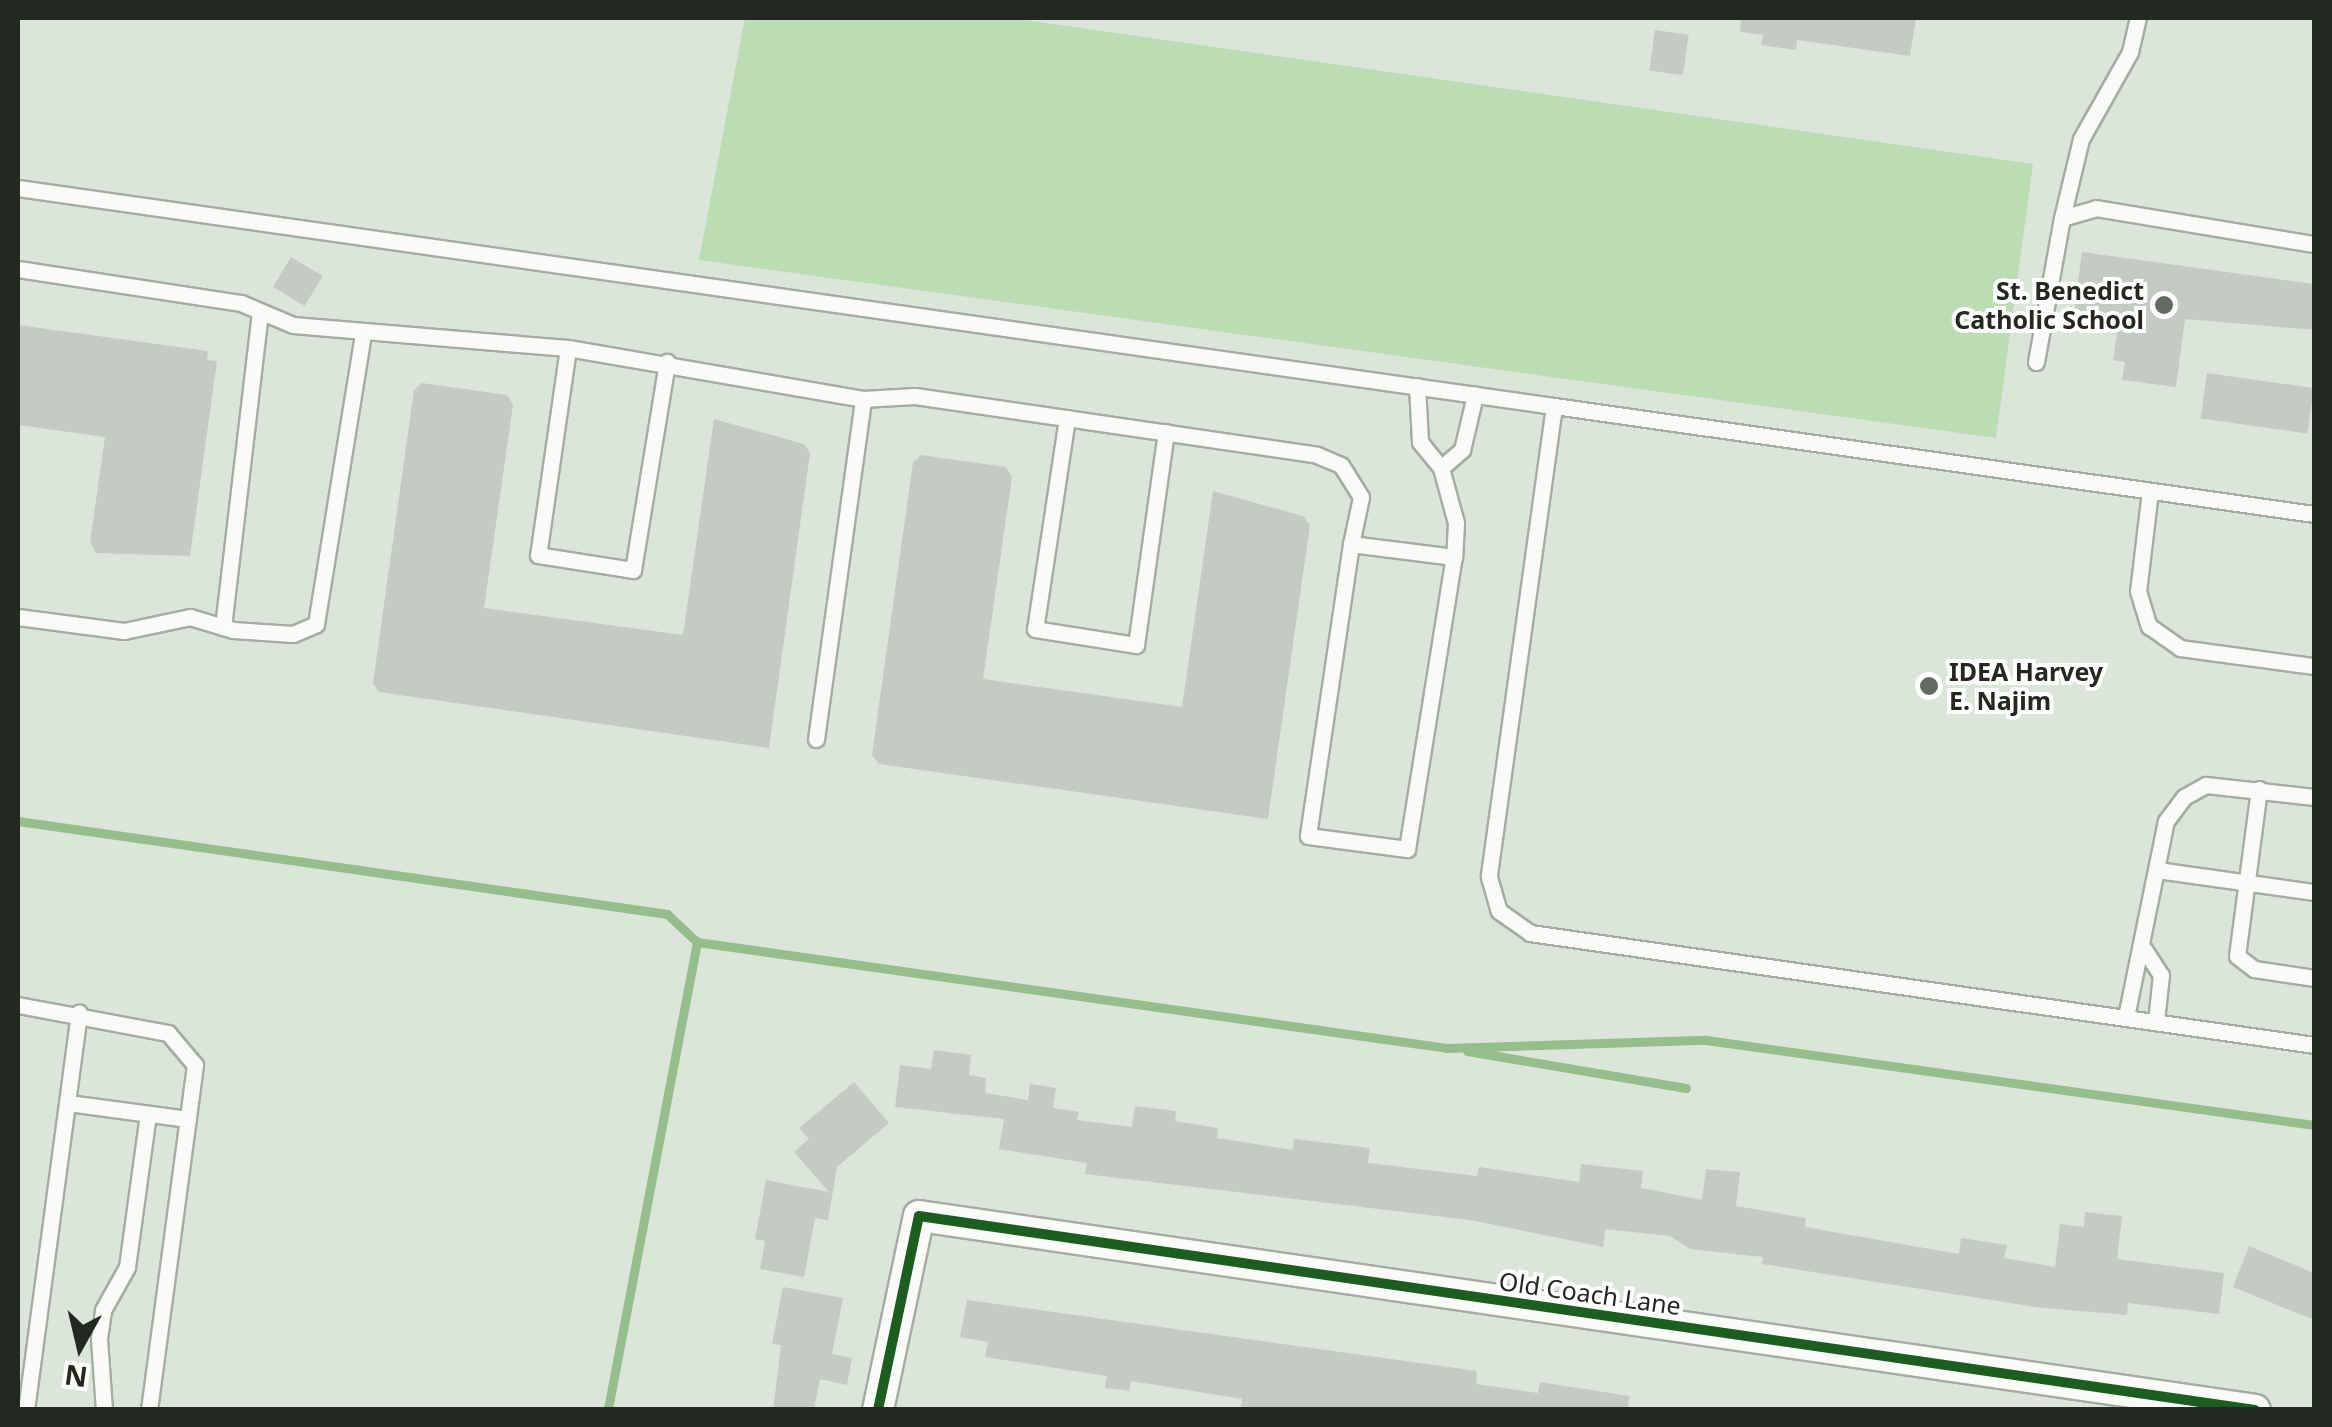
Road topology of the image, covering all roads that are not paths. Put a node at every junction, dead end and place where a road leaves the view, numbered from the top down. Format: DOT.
graph roads {
  1 [pos="2138,18"];
  2 [pos="18,188"];
  3 [pos="2062,218"];
  4 [pos="2314,244"];
  5 [pos="18,269"];
  6 [pos="260,312"];
  7 [pos="363,333"];
  8 [pos="568,348"];
  9 [pos="667,362"];
  10 [pos="2036,362"];
  11 [pos="1417,386"];
  12 [pos="1475,394"];
  13 [pos="863,399"];
  14 [pos="1554,406"];
  15 [pos="1068,418"];
  16 [pos="1166,432"];
  17 [pos="1441,468"];
  18 [pos="2150,491"];
  19 [pos="2314,514"];
  20 [pos="1351,544"];
  21 [pos="1454,556"];
  22 [pos="18,616"];
  23 [pos="224,627"];
  24 [pos="2314,666"];
  25 [pos="816,739"];
  26 [pos="2258,790"];
  27 [pos="2314,797"];
  28 [pos="2157,870"];
  29 [pos="2246,882"];
  30 [pos="2314,892"];
  31 [pos="2144,950"];
  32 [pos="2314,978"];
  33 [pos="18,1004"];
  34 [pos="79,1014"];
  35 [pos="2126,1017"];
  36 [pos="2156,1020"];
  37 [pos="2314,1045"];
  38 [pos="68,1103"];
  39 [pos="148,1114"];
  40 [pos="188,1119"];
  41 [pos="2254,1409"];
  42 [pos="26,1410"];
  43 [pos="104,1410"];
  44 [pos="149,1410"];
  45 [pos="878,1410"];
  1 -- 3 [label="lane"];
  2 -- 11 [label="lane"];
  3 -- 4 [label="lane"];
  3 -- 10 [label="lane"];
  5 -- 6 [label="lane"];
  6 -- 7 [label="lane"];
  6 -- 23 [label="lane"];
  7 -- 8 [label="lane"];
  7 -- 23 [label="lane"];
  8 -- 9 [label="lane"];
  8 -- 9 [label="lane"];
  9 -- 13 [label="lane"];
  11 -- 12 [label="lane"];
  11 -- 17 [label="lane"];
  12 -- 14 [label="lane"];
  12 -- 17 [label="lane"];
  13 -- 15 [label="lane"];
  13 -- 25 [label="lane"];
  14 -- 18 [label="lane"];
  14 -- 35 [label="lane"];
  15 -- 16 [label="lane"];
  15 -- 16 [label="lane"];
  16 -- 20 [label="lane"];
  17 -- 21 [label="lane"];
  18 -- 19 [label="lane"];
  18 -- 24 [label="lane"];
  20 -- 21 [label="lane"];
  20 -- 21 [label="lane"];
  22 -- 23 [label="lane"];
  26 -- 27 [label="lane"];
  26 -- 28 [label="lane"];
  26 -- 29 [label="lane"];
  28 -- 29 [label="lane"];
  28 -- 31 [label="lane"];
  29 -- 30 [label="lane"];
  29 -- 32 [label="lane"];
  31 -- 35 [label="lane"];
  31 -- 36 [label="lane"];
  33 -- 34 [label="lane"];
  34 -- 38 [label="lane"];
  34 -- 40 [label="lane"];
  35 -- 36 [label="lane"];
  36 -- 37 [label="lane"];
  38 -- 39 [label="lane"];
  38 -- 42 [label="lane"];
  39 -- 40 [label="lane"];
  39 -- 43 [label="lane"];
  40 -- 44 [label="lane"];
  41 -- 45 [label="street, Old Coach Lane"];
}
